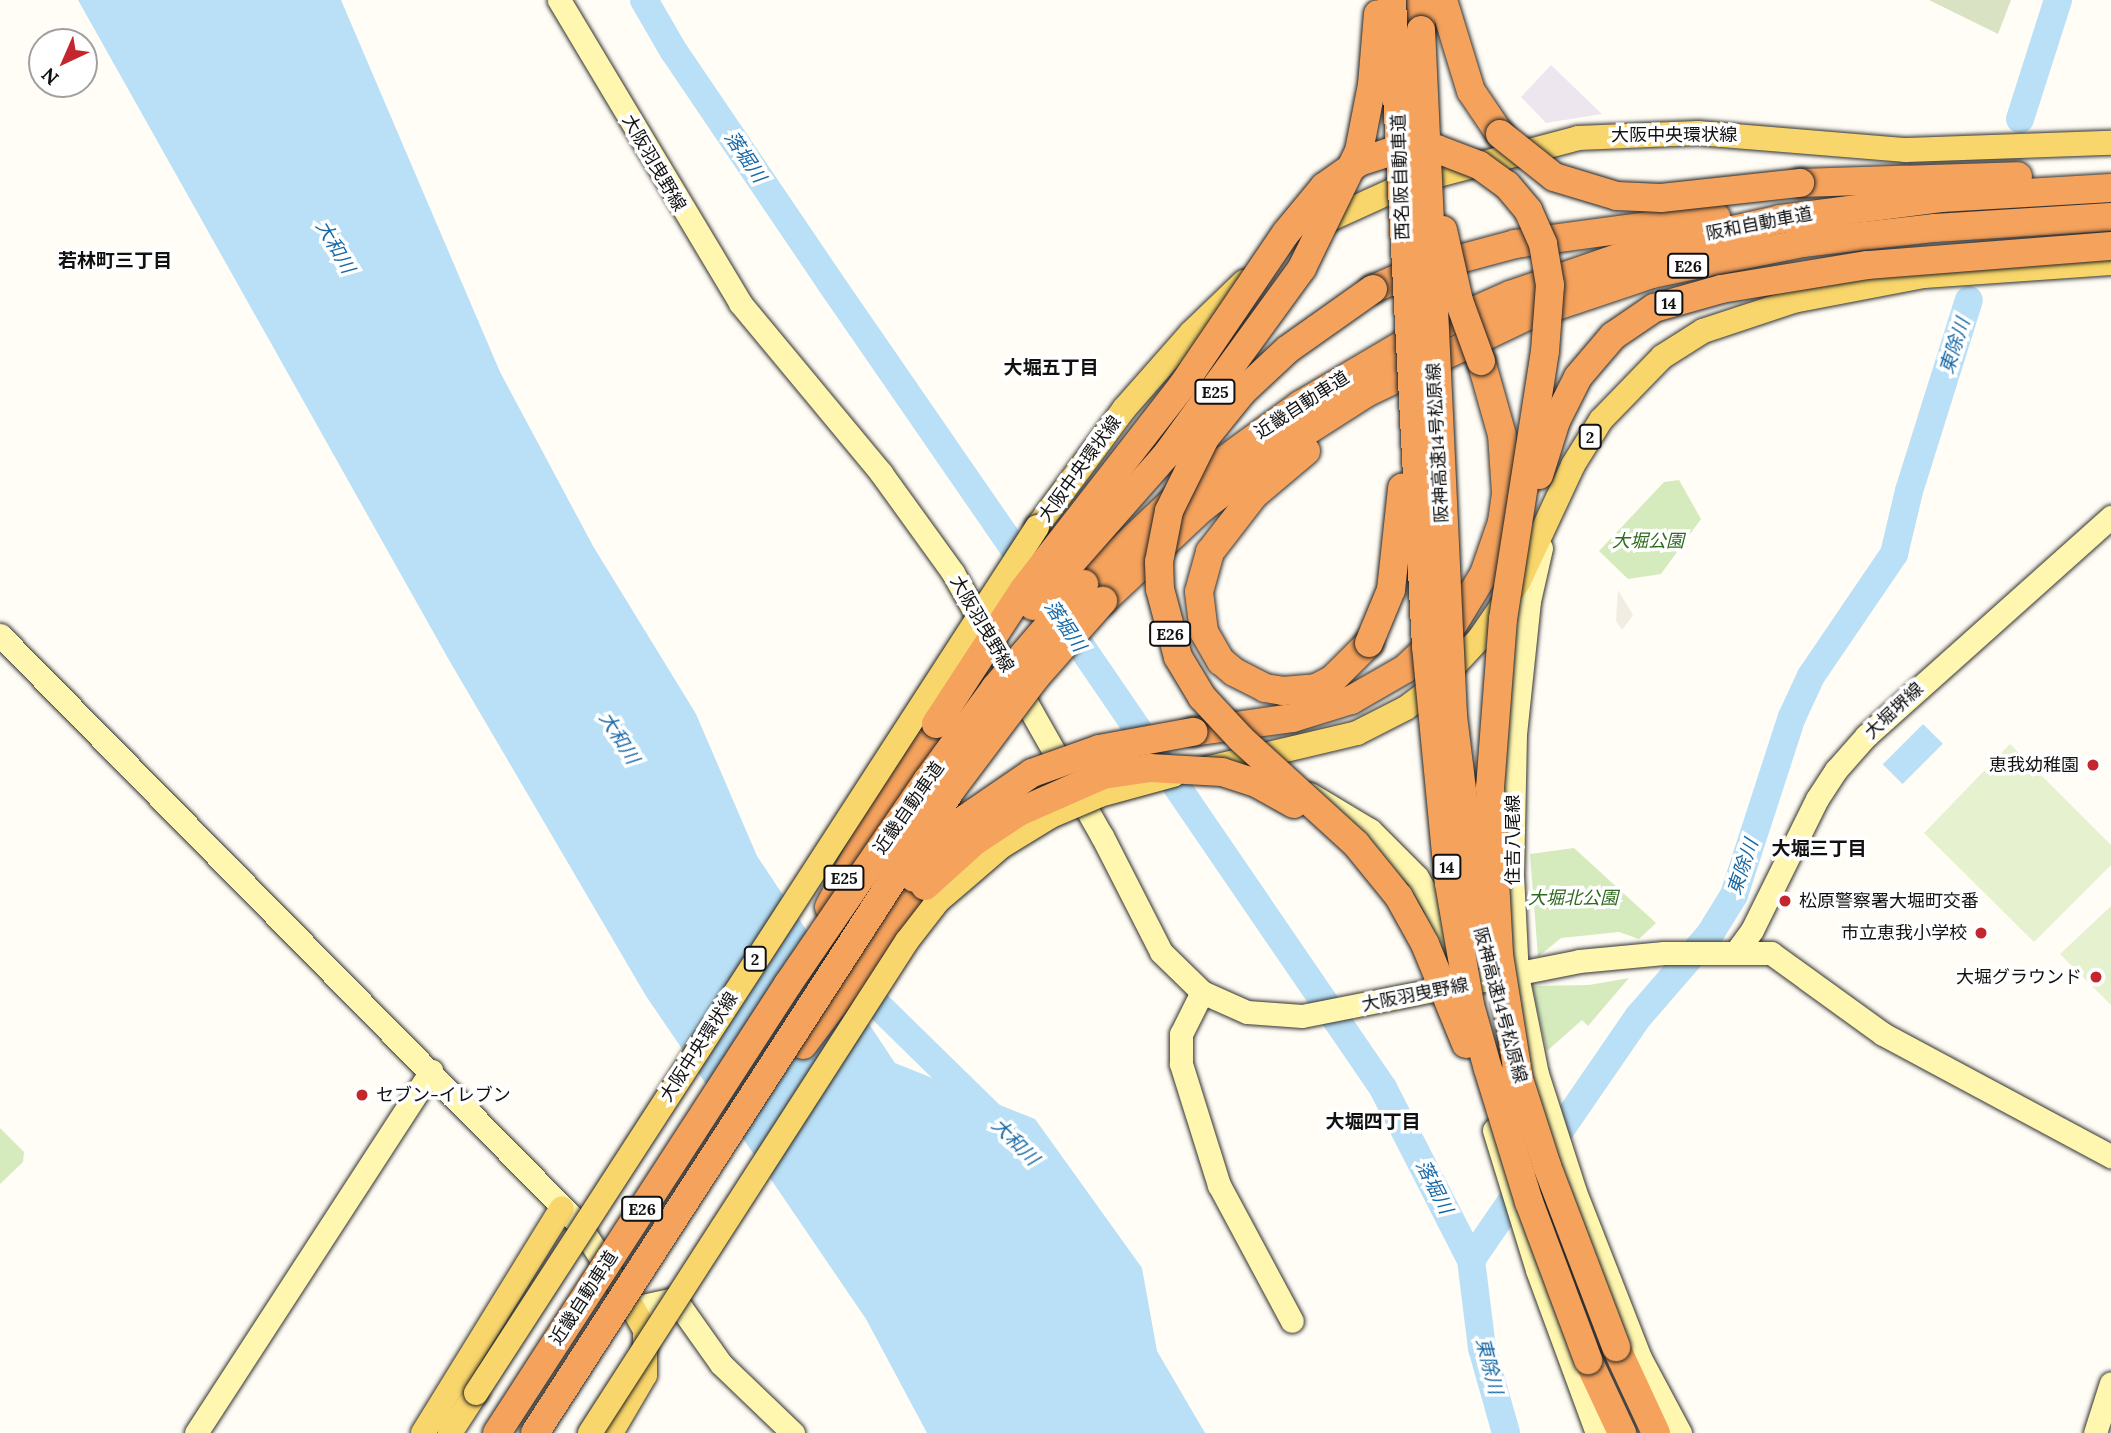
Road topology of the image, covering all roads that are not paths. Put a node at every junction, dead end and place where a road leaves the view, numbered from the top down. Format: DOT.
graph roads {
  1 [pos="559,0"];
  2 [pos="1379,0"];
  3 [pos="1392,0"];
  4 [pos="1420,0"];
  5 [pos="1443,0"];
  6 [pos="1423,85"];
  7 [pos="2111,143"];
  8 [pos="2111,178"];
  9 [pos="2111,188"];
  10 [pos="1855,206"];
  11 [pos="1402,209"];
  12 [pos="2111,217"];
  13 [pos="2111,246"];
  14 [pos="2111,263"];
  15 [pos="1428,349"];
  16 [pos="1550,514"];
  17 [pos="2111,517"];
  18 [pos="1093,593"];
  19 [pos="0,635"];
  20 [pos="1496,692"];
  21 [pos="936,724"];
  22 [pos="1177,774"];
  23 [pos="1372,862"];
  24 [pos="1730,952"];
  25 [pos="1517,975"];
  26 [pos="788,984"];
  27 [pos="1458,987"];
  28 [pos="1202,992"];
  29 [pos="803,1045"];
  30 [pos="431,1071"];
  31 [pos="1532,1091"];
  32 [pos="2111,1156"];
  33 [pos="1530,1202"];
  34 [pos="562,1208"];
  35 [pos="633,1308"];
  36 [pos="1292,1321"];
  37 [pos="601,1332"];
  38 [pos="2111,1383"];
  39 [pos="196,1433"];
  40 [pos="423,1433"];
  41 [pos="450,1433"];
  42 [pos="495,1433"];
  43 [pos="535,1433"];
  44 [pos="590,1433"];
  45 [pos="611,1433"];
  46 [pos="793,1433"];
  47 [pos="1597,1433"];
  48 [pos="1622,1433"];
  49 [pos="1656,1433"];
  50 [pos="1680,1433"];
  51 [pos="2095,1433"];
  1 -- 28 [label="main road, 大阪羽曳野線"];
  2 -- 21 [label="highway, E25, bridge"];
  3 -- 11 [label="highway, 西名阪自動車道, bridge"];
  4 -- 6 [label="highway, 西名阪自動車道, bridge"];
  5 -- 8 [label="highway, bridge"];
  6 -- 15 [label="highway, 西名阪自動車道, bridge"];
  6 -- 29 [label="highway, E26, bridge"];
  7 -- 41 [label="main road, 大阪中央環状線 / 2, bridge"];
  9 -- 10 [label="highway, 阪和自動車道 / E26"];
  10 -- 15 [label="highway, 阪和自動車道 / E26"];
  10 -- 23 [label="highway, E26, bridge"];
  11 -- 15 [label="highway, 西名阪自動車道, bridge"];
  11 -- 15 [label="highway, bridge"];
  12 -- 15 [label="highway, 阪和自動車道 / E26"];
  13 -- 20 [label="highway, 14, bridge"];
  14 -- 16 [label="main road, 2"];
  15 -- 18 [label="highway, 近畿自動車道 / E26"];
  15 -- 31 [label="highway, 阪神高速14号松原線 / 14, bridge"];
  15 -- 33 [label="highway, 阪神高速14号松原線 / 14, bridge"];
  16 -- 22 [label="main road, 2"];
  16 -- 25 [label="main road, 住吉八尾線"];
  17 -- 24 [label="main road, 大堀堺線"];
  18 -- 26 [label="highway, 近畿自動車道 / E26, bridge"];
  18 -- 37 [label="highway, 近畿自動車道 / E26, bridge"];
  19 -- 30 [label="main road"];
  20 -- 21 [label="highway, 14, bridge"];
  20 -- 31 [label="highway, 14, bridge"];
  21 -- 26 [label="highway, E25, bridge"];
  22 -- 27 [label="main road"];
  22 -- 44 [label="main road, 2, bridge"];
  23 -- 29 [label="highway, E26, bridge"];
  23 -- 33 [label="highway, E26, bridge"];
  24 -- 25 [label="main road"];
  24 -- 32 [label="main road"];
  25 -- 27 [label="main road, 大阪羽曳野線"];
  25 -- 31 [label="main road, 住吉八尾線"];
  26 -- 42 [label="highway, 近畿自動車道 / E26, bridge"];
  27 -- 28 [label="main road, 大阪羽曳野線"];
  27 -- 47 [label="main road"];
  28 -- 36 [label="main road"];
  29 -- 37 [label="highway, E26, bridge"];
  30 -- 34 [label="main road"];
  30 -- 39 [label="main road"];
  31 -- 49 [label="highway, 阪神高速14号松原線 / 14, bridge"];
  31 -- 50 [label="main road, 住吉八尾線"];
  33 -- 48 [label="highway, 阪神高速14号松原線 / 14, bridge"];
  34 -- 35 [label="main road"];
  34 -- 40 [label="main road"];
  35 -- 45 [label="main road"];
  35 -- 46 [label="main road"];
  37 -- 43 [label="highway, 近畿自動車道 / E26, bridge"];
  38 -- 51 [label="main road"];
}
